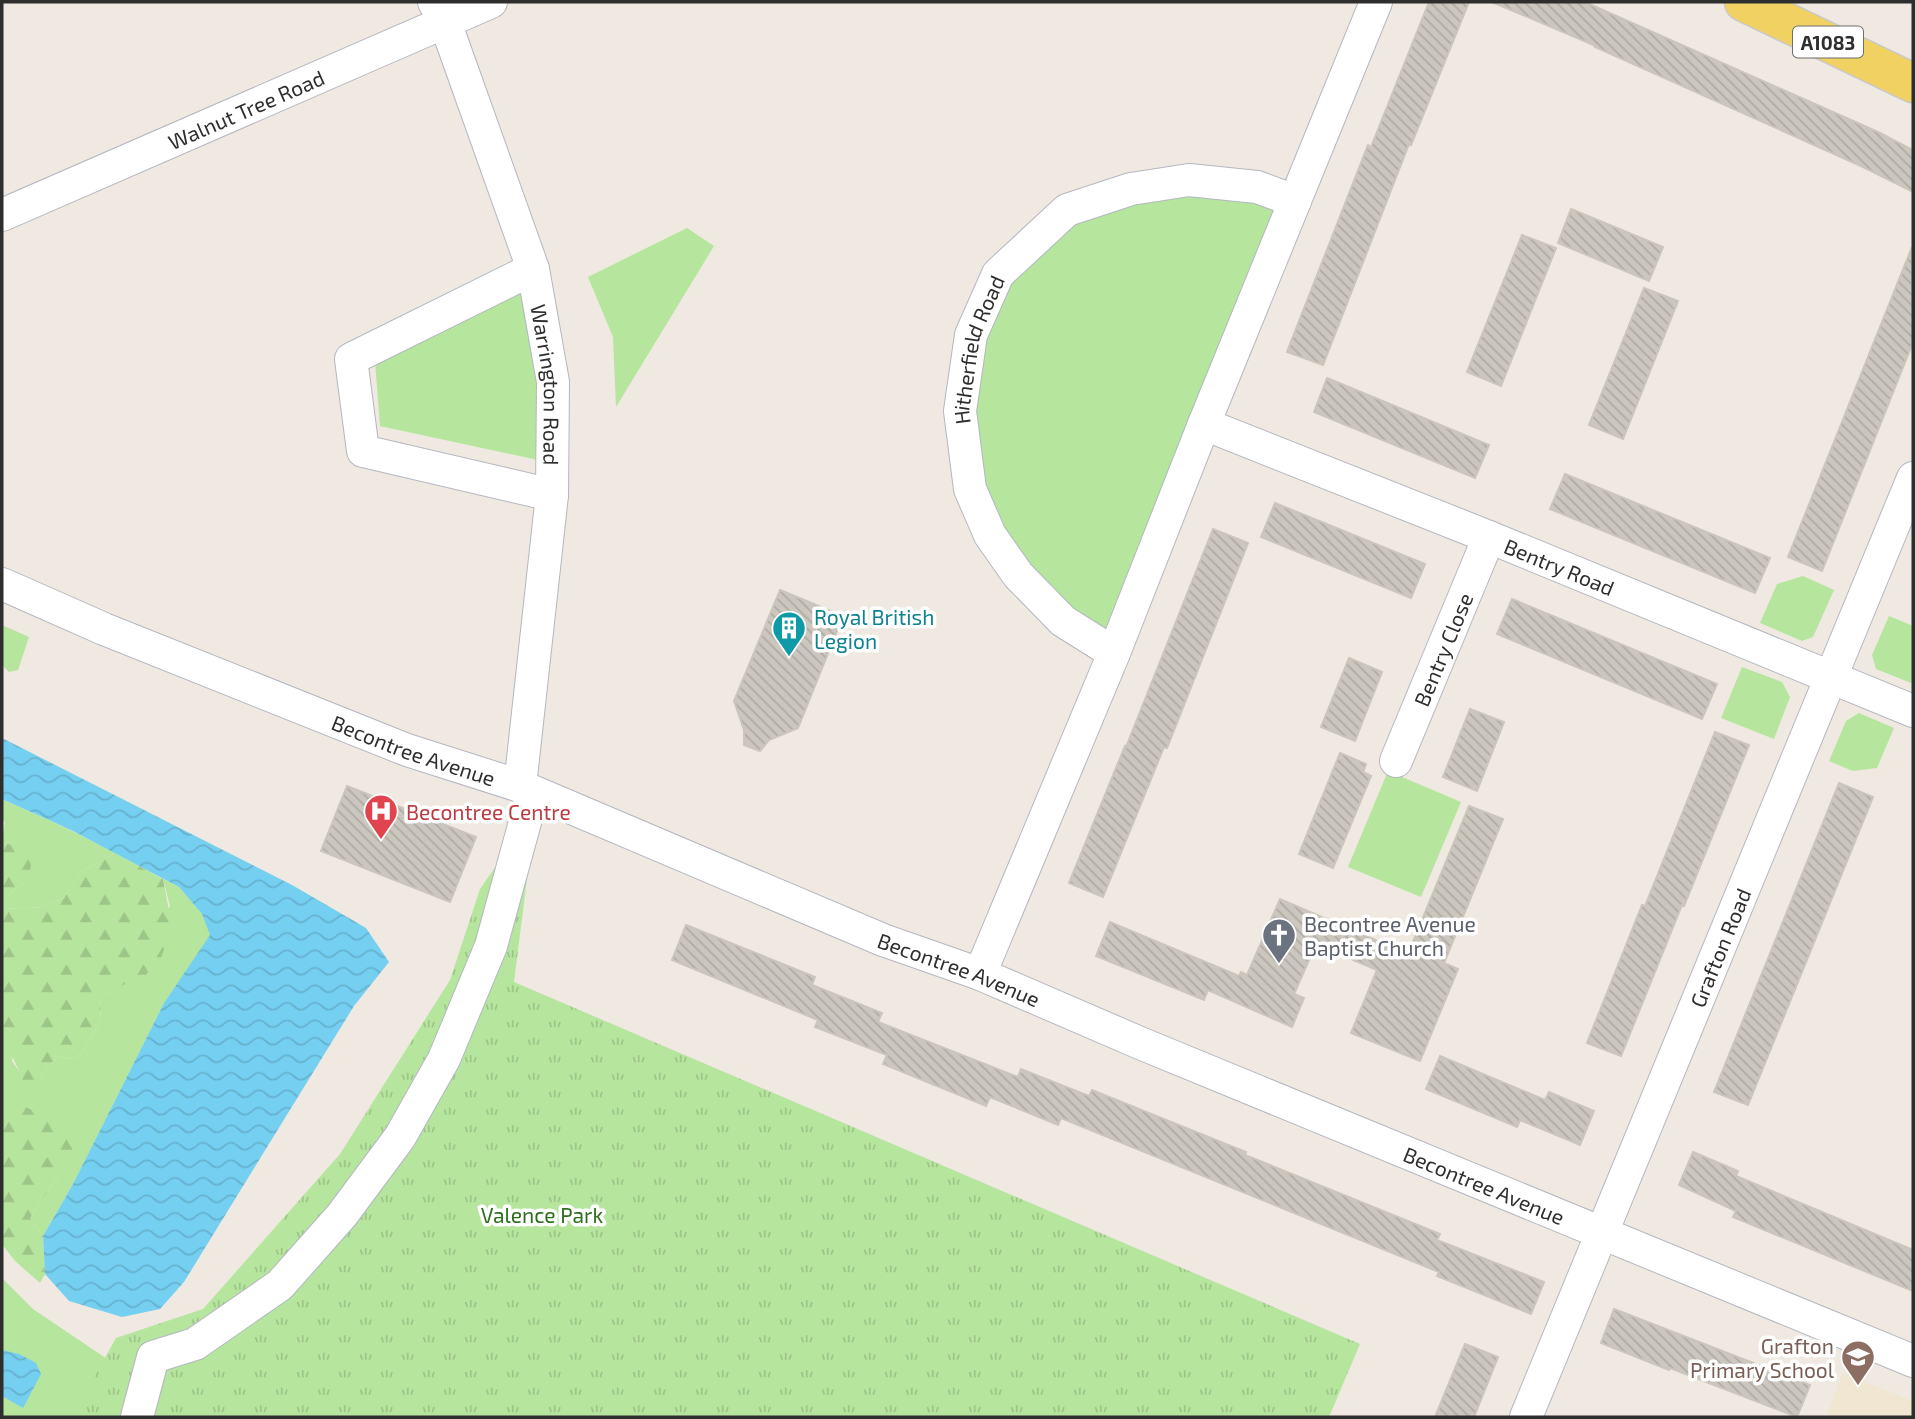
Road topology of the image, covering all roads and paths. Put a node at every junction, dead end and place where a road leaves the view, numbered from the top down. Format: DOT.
graph roads {
  1 [pos="491,2"];
  2 [pos="1376,2"];
  3 [pos="1744,2"];
  4 [pos="440,12"];
  5 [pos="1913,83"];
  6 [pos="1295,201"];
  7 [pos="2,215"];
  8 [pos="533,269"];
  9 [pos="1204,424"];
  10 [pos="1913,478"];
  11 [pos="552,495"];
  12 [pos="1489,537"];
  13 [pos="2,584"];
  14 [pos="1114,653"];
  15 [pos="1830,678"];
  16 [pos="1913,711"];
  17 [pos="1396,761"];
  18 [pos="526,789"];
  19 [pos="979,974"];
  20 [pos="1603,1233"];
  21 [pos="1913,1361"];
  22 [pos="137,1417"];
  23 [pos="1526,1417"];
  1 -- 4 [label="street, Walnut Tree Road"];
  2 -- 6 [label="street"];
  3 -- 5 [label="main road, A1083"];
  4 -- 7 [label="street, Walnut Tree Road"];
  4 -- 8 [label="street, Warrington Road"];
  6 -- 9 [label="street"];
  6 -- 14 [label="street, Hitherfield Road"];
  8 -- 11 [label="street, Warrington Road"];
  8 -- 11 [label="street"];
  9 -- 12 [label="street, Bentry Road"];
  9 -- 14 [label="street"];
  10 -- 15 [label="street, Grafton Road"];
  11 -- 18 [label="street, Warrington Road"];
  12 -- 15 [label="street, Bentry Road"];
  12 -- 17 [label="street, Bentry Close"];
  13 -- 18 [label="street, Becontree Avenue"];
  14 -- 19 [label="street"];
  15 -- 16 [label="street, Bentry Road"];
  15 -- 20 [label="street, Grafton Road"];
  18 -- 19 [label="street, Becontree Avenue"];
  18 -- 22 [label="street, Warrington Road"];
  19 -- 20 [label="street, Becontree Avenue"];
  20 -- 21 [label="street, Becontree Avenue"];
  20 -- 23 [label="street, Grafton Road"];
}
